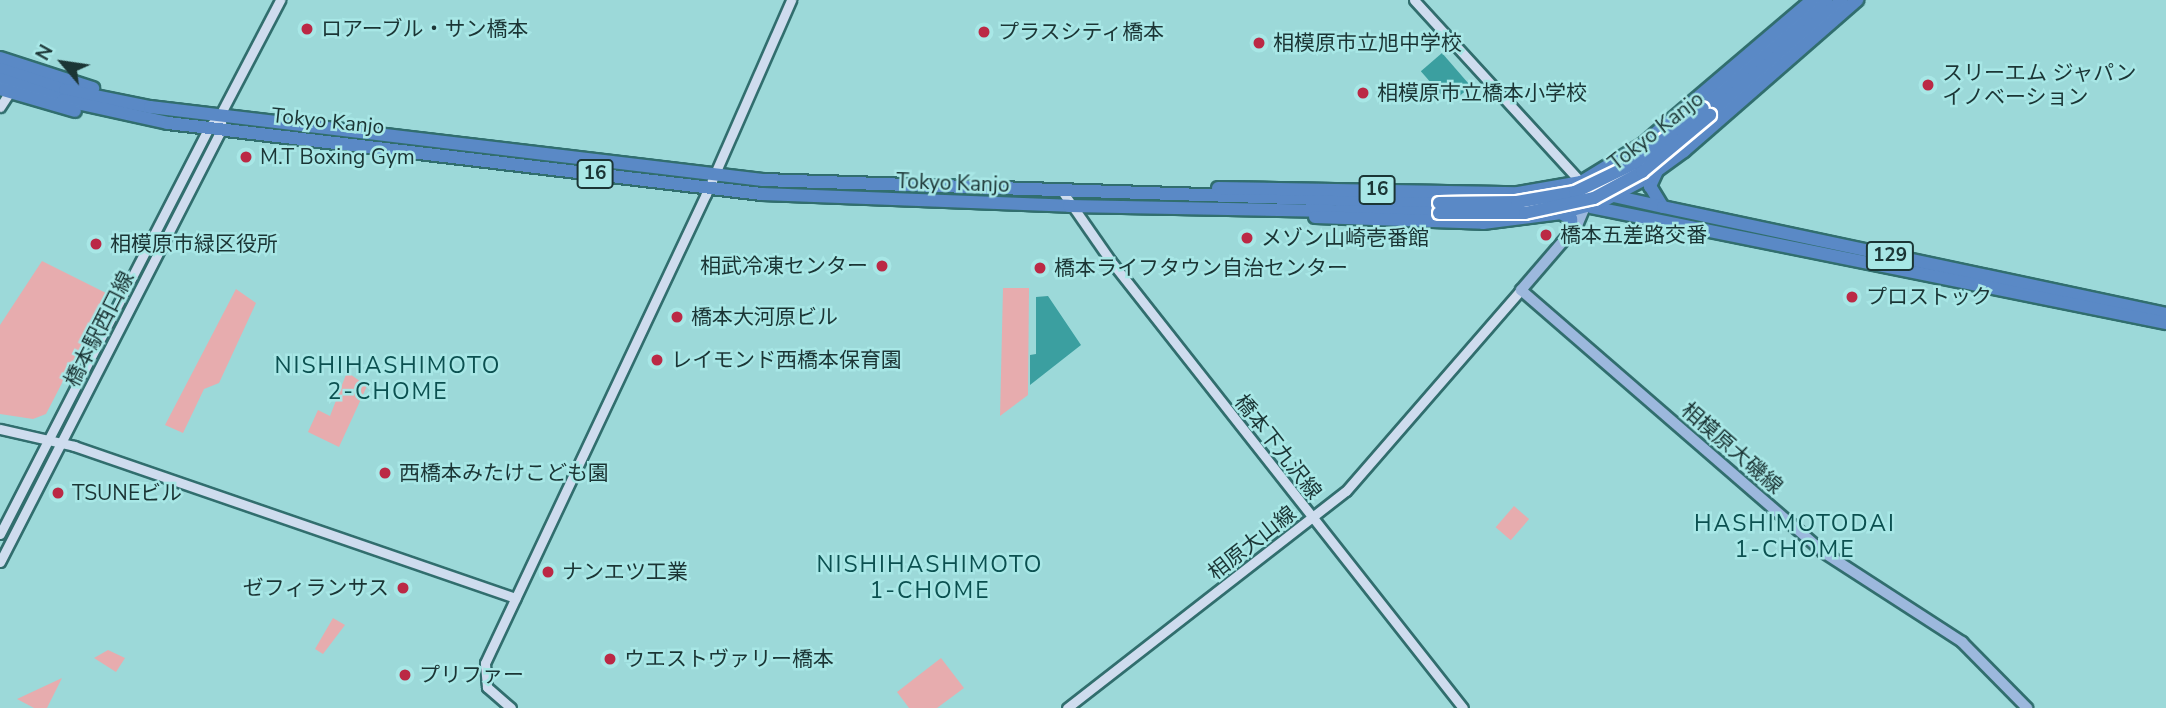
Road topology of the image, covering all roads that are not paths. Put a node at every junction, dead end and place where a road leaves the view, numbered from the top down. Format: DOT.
graph roads {
  1 [pos="280,0"];
  2 [pos="792,0"];
  3 [pos="1414,0"];
  4 [pos="1812,0"];
  5 [pos="1826,0"];
  6 [pos="1842,0"];
  7 [pos="1857,0"];
  8 [pos="0,58"];
  9 [pos="0,69"];
  10 [pos="0,79"];
  11 [pos="5,91"];
  12 [pos="114,100"];
  13 [pos="0,107"];
  14 [pos="1707,112"];
  15 [pos="134,116"];
  16 [pos="221,122"];
  17 [pos="209,127"];
  18 [pos="1657,171"];
  19 [pos="715,176"];
  20 [pos="1581,182"];
  21 [pos="709,188"];
  22 [pos="1062,191"];
  23 [pos="1173,193"];
  24 [pos="1615,196"];
  25 [pos="1601,202"];
  26 [pos="1069,206"];
  27 [pos="1588,206"];
  28 [pos="1663,207"];
  29 [pos="1439,208"];
  30 [pos="1199,209"];
  31 [pos="1619,211"];
  32 [pos="1562,213"];
  33 [pos="1572,232"];
  34 [pos="1521,290"];
  35 [pos="2166,314"];
  36 [pos="2166,323"];
  37 [pos="0,429"];
  38 [pos="48,439"];
  39 [pos="60,442"];
  40 [pos="1312,519"];
  41 [pos="0,534"];
  42 [pos="0,562"];
  43 [pos="516,598"];
  44 [pos="511,708"];
  45 [pos="1067,708"];
  46 [pos="1463,708"];
  47 [pos="2027,708"];
  1 -- 16 [label="street, 橋本駅西口線"];
  2 -- 19 [label="street"];
  3 -- 20 [label="street"];
  4 -- 20 [label="highway, 16"];
  5 -- 14 [label="highway, Tokyo Kanjo / 16"];
  6 -- 14 [label="highway, Tokyo Kanjo / 16"];
  7 -- 18 [label="highway"];
  8 -- 12 [label="highway, 16"];
  9 -- 12 [label="highway, Tokyo Kanjo / 16"];
  10 -- 15 [label="highway, Tokyo Kanjo / 16"];
  11 -- 13 [label="street"];
  11 -- 15 [label="highway, 16"];
  12 -- 16 [label="highway, Tokyo Kanjo / 16"];
  14 -- 29 [label="highway, Tokyo Kanjo / 16, bridge"];
  15 -- 17 [label="highway, Tokyo Kanjo / 16"];
  16 -- 17 [label="highway, Tokyo Kanjo / 16"];
  16 -- 19 [label="highway, Tokyo Kanjo / 16"];
  16 -- 21 [label="highway, Tokyo Kanjo / 16"];
  16 -- 39 [label="street, 橋本駅西口線"];
  17 -- 38 [label="street, 橋本駅西口線"];
  18 -- 24 [label="highway"];
  18 -- 28 [label="highway"];
  19 -- 21 [label="street"];
  19 -- 22 [label="highway, Tokyo Kanjo / 16"];
  20 -- 23 [label="highway, 16"];
  20 -- 24 [label="highway, 129"];
  20 -- 25 [label="highway"];
  20 -- 27 [label="main road"];
  21 -- 26 [label="highway, Tokyo Kanjo / 16"];
  21 -- 43 [label="street"];
  22 -- 23 [label="highway, Tokyo Kanjo / 16"];
  22 -- 26 [label="street, 橋本下九沢線"];
  23 -- 29 [label="highway, Tokyo Kanjo / 16"];
  24 -- 25 [label="highway"];
  24 -- 28 [label="highway, 129"];
  25 -- 27 [label="highway"];
  25 -- 31 [label="highway"];
  26 -- 30 [label="highway, Tokyo Kanjo / 16"];
  26 -- 40 [label="street, 橋本下九沢線"];
  27 -- 31 [label="highway, 129"];
  27 -- 32 [label="highway"];
  27 -- 33 [label="main road"];
  28 -- 35 [label="highway, 129"];
  29 -- 30 [label="highway, Tokyo Kanjo / 16"];
  30 -- 32 [label="highway"];
  31 -- 36 [label="highway, 129"];
  32 -- 33 [label="highway"];
  33 -- 34 [label="main road"];
  34 -- 40 [label="street, 相原大山線"];
  34 -- 47 [label="main road, 相模原大磯線"];
  37 -- 38 [label="street"];
  38 -- 39 [label="street"];
  38 -- 41 [label="street, 橋本駅西口線"];
  39 -- 42 [label="street, 橋本駅西口線"];
  39 -- 43 [label="street"];
  40 -- 45 [label="street, 相原大山線"];
  40 -- 46 [label="street, 橋本下九沢線"];
  43 -- 44 [label="street"];
}
